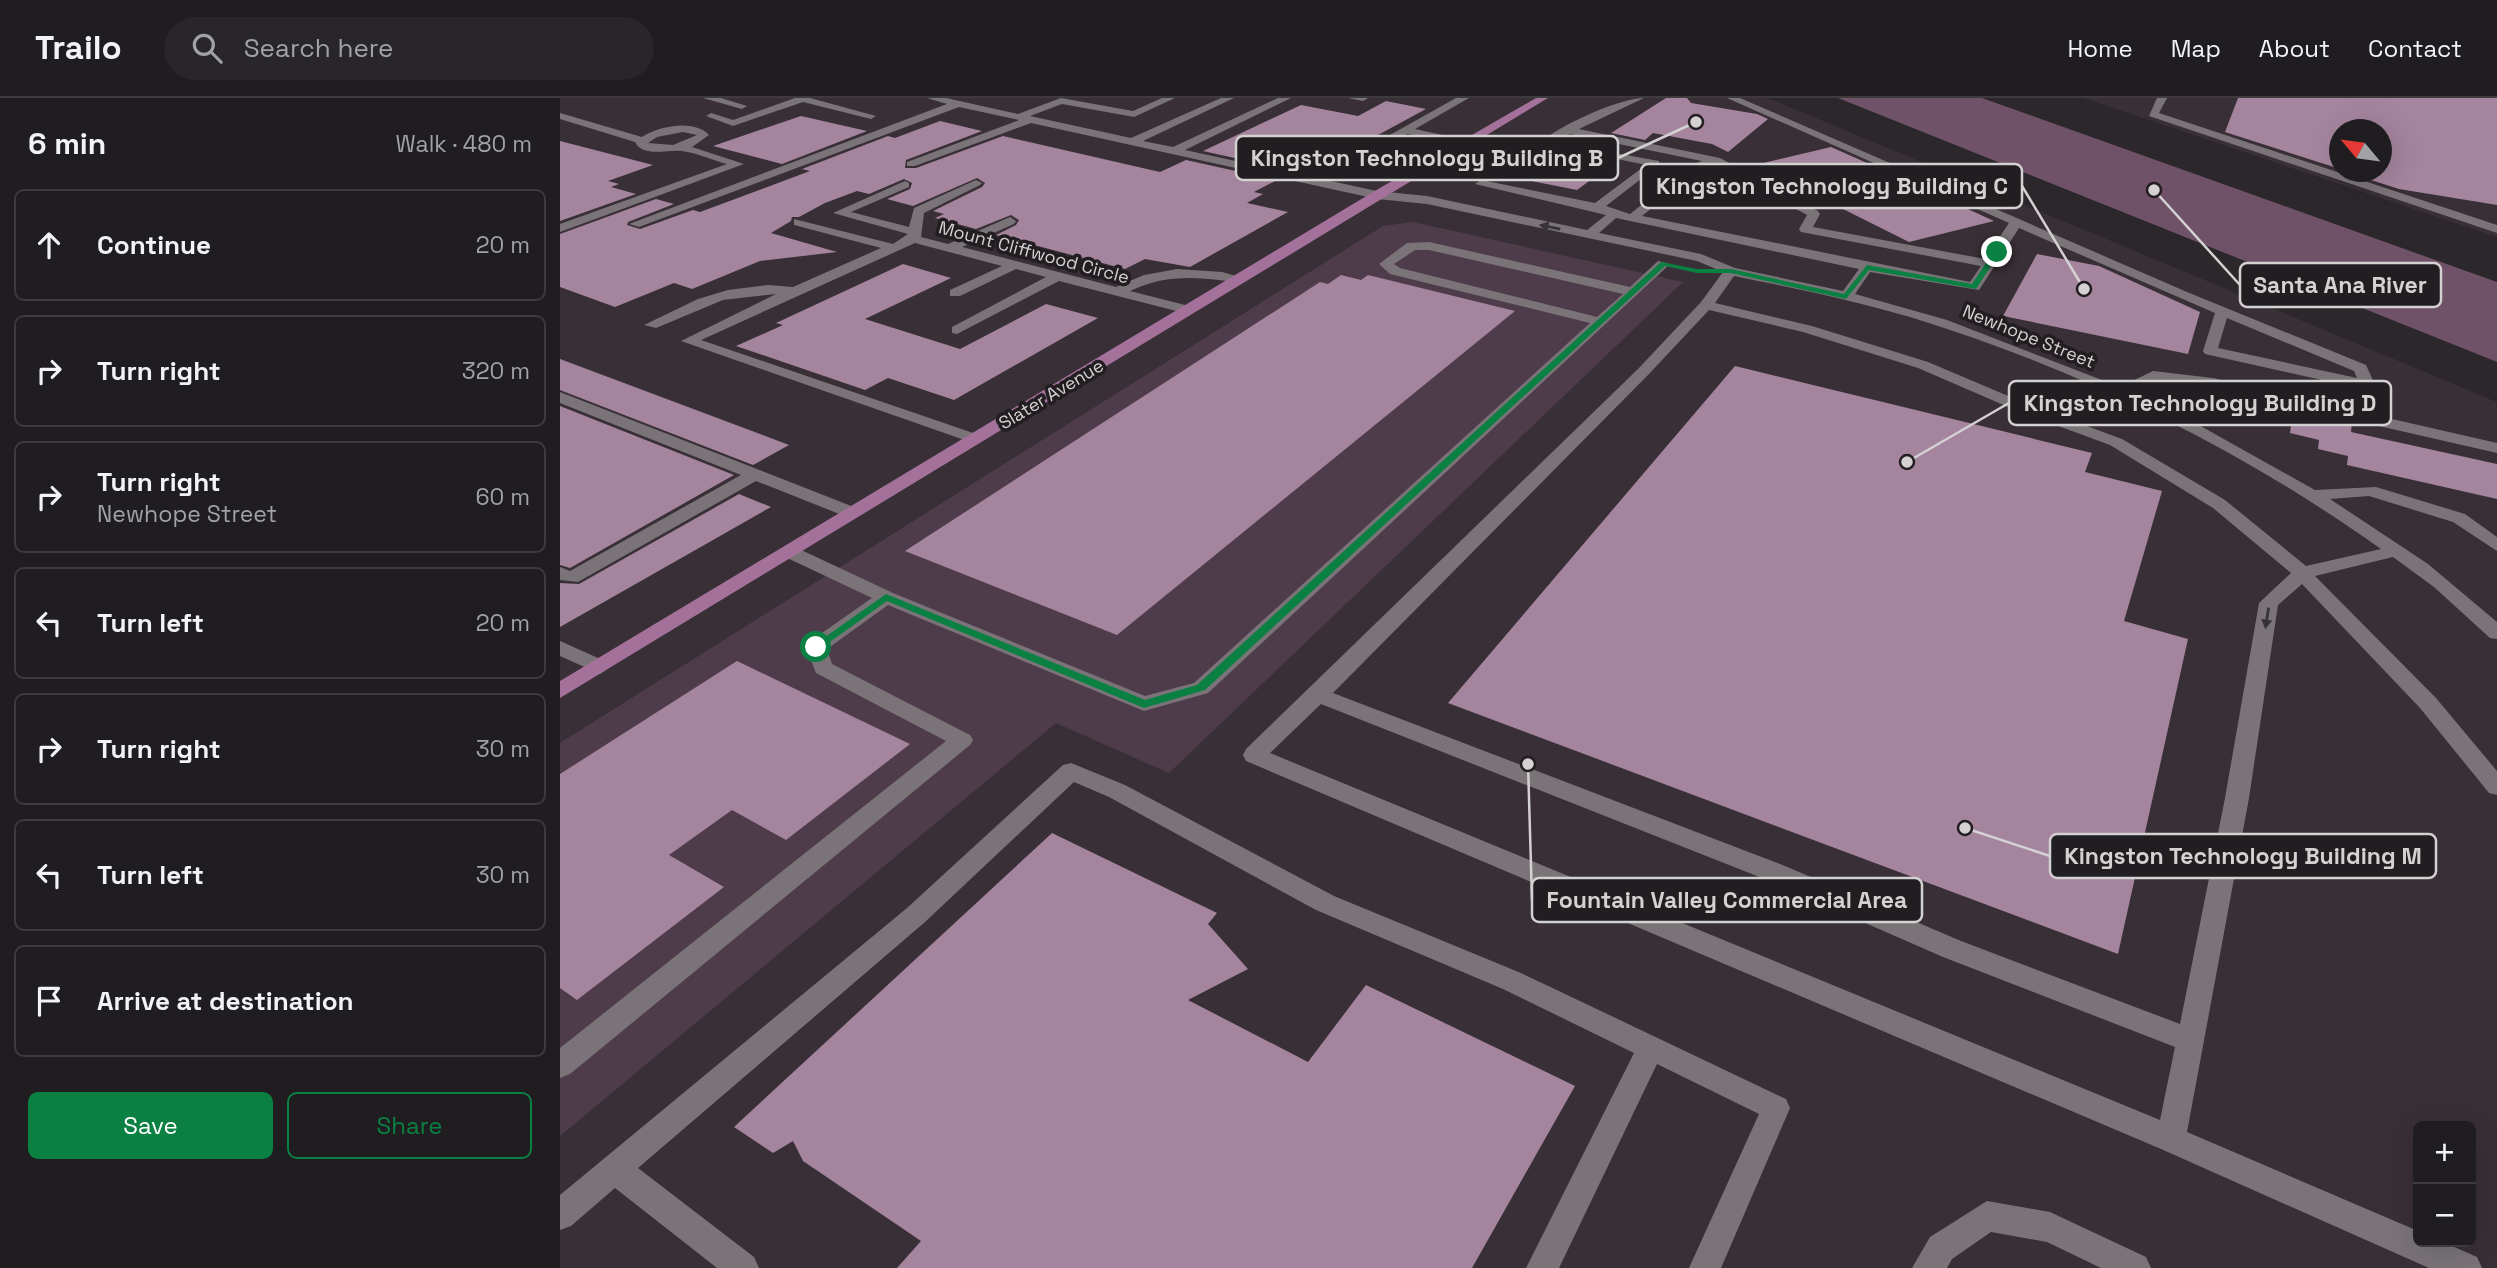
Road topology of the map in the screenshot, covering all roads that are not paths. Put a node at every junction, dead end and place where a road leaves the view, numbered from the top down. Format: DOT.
graph roads {
  1 [pos="708,98"];
  2 [pos="934,98"];
  3 [pos="1170,98"];
  4 [pos="1229,98"];
  5 [pos="1286,98"];
  6 [pos="1353,98"];
  7 [pos="1363,98"];
  8 [pos="1464,98"];
  9 [pos="1543,98"];
  10 [pos="1639,98"];
  11 [pos="1732,98"];
  12 [pos="2162,98"];
  13 [pos="754,102"];
  14 [pos="958,104"];
  15 [pos="742,106"];
  16 [pos="560,116"];
  17 [pos="871,116"];
  18 [pos="711,117"];
  19 [pos="1024,118"];
  20 [pos="1405,130"];
  21 [pos="1568,130"];
  22 [pos="663,131"];
  23 [pos="641,140"];
  24 [pos="1131,142"];
  25 [pos="1466,143"];
  26 [pos="678,146"];
  27 [pos="1174,151"];
  28 [pos="1716,160"];
  29 [pos="911,164"];
  30 [pos="1316,181"];
  31 [pos="976,183"];
  32 [pos="905,184"];
  33 [pos="1480,184"];
  34 [pos="1377,195"];
  35 [pos="1597,207"];
  36 [pos="1614,214"];
  37 [pos="1633,218"];
  38 [pos="1010,220"];
  39 [pos="797,222"];
  40 [pos="2017,222"];
  41 [pos="635,224"];
  42 [pos="560,228"];
  43 [pos="2497,229"];
  44 [pos="914,235"];
  45 [pos="1589,235"];
  46 [pos="894,248"];
  47 [pos="950,248"];
  48 [pos="1663,264"];
  49 [pos="1989,264"];
  50 [pos="1015,265"];
  51 [pos="1867,267"];
  52 [pos="1731,271"];
  53 [pos="1058,276"];
  54 [pos="1240,279"];
  55 [pos="796,290"];
  56 [pos="1117,292"];
  57 [pos="1633,292"];
  58 [pos="956,293"];
  59 [pos="1846,297"];
  60 [pos="1706,305"];
  61 [pos="1188,310"];
  62 [pos="2222,312"];
  63 [pos="1601,322"];
  64 [pos="651,325"];
  65 [pos="957,330"];
  66 [pos="2119,394"];
  67 [pos="560,397"];
  68 [pos="976,439"];
  69 [pos="2497,448"];
  70 [pos="755,474"];
  71 [pos="2312,495"];
  72 [pos="853,513"];
  73 [pos="2497,545"];
  74 [pos="2395,551"];
  75 [pos="790,552"];
  76 [pos="560,573"];
  77 [pos="2302,573"];
  78 [pos="886,597"];
  79 [pos="2497,633"];
  80 [pos="560,648"];
  81 [pos="600,667"];
  82 [pos="560,691"];
  83 [pos="1318,695"];
  84 [pos="2497,787"];
  85 [pos="2190,1040"];
  86 [pos="1651,1048"];
  87 [pos="560,1065"];
  88 [pos="2171,1139"];
  89 [pos="616,1170"];
  90 [pos="560,1215"];
  91 [pos="743,1268"];
  92 [pos="1542,1268"];
  93 [pos="1705,1268"];
  94 [pos="1928,1268"];
  95 [pos="2135,1268"];
  96 [pos="2466,1268"];
  1 -- 15 [label="street"];
  2 -- 14 [label="street, Newhope Street"];
  3 -- 19 [label="street"];
  4 -- 24 [label="street"];
  5 -- 27 [label="street"];
  6 -- 7 [label="street"];
  8 -- 20 [label="street"];
  9 -- 25 [label="main road, Slater Avenue"];
  10 -- 21 [label="street"];
  11 -- 40 [label="street"];
  12 -- 43 [label="street"];
  13 -- 15 [label="street"];
  14 -- 19 [label="street, Newhope Street"];
  14 -- 41 [label="street"];
  15 -- 18 [label="street"];
  16 -- 23 [label="street"];
  17 -- 18 [label="street"];
  18 -- 22 [label="street"];
  19 -- 24 [label="street, Newhope Street"];
  19 -- 29 [label="street"];
  20 -- 25 [label="street"];
  20 -- 30 [label="street"];
  21 -- 28 [label="street"];
  21 -- 35 [label="street"];
  22 -- 23 [label="street"];
  22 -- 26 [label="street"];
  23 -- 26 [label="street"];
  24 -- 27 [label="street, Newhope Street"];
  25 -- 34 [label="main road, Slater Avenue"];
  26 -- 42 [label="street"];
  27 -- 30 [label="street, Newhope Street"];
  28 -- 37 [label="street"];
  28 -- 49 [label="street"];
  30 -- 34 [label="street, Newhope Street"];
  31 -- 44 [label="street"];
  32 -- 44 [label="street"];
  33 -- 35 [label="street"];
  45 -- 34 [label="street, Newhope Street, one-way"];
  34 -- 48 [label="street, Newhope Street"];
  34 -- 54 [label="main road, Slater Avenue"];
  35 -- 36 [label="street"];
  36 -- 37 [label="street"];
  36 -- 45 [label="street"];
  37 -- 51 [label="street"];
  38 -- 47 [label="street"];
  39 -- 46 [label="street"];
  40 -- 49 [label="street"];
  40 -- 62 [label="street"];
  44 -- 46 [label="street, Mount Cliffwood Circle"];
  44 -- 47 [label="street, Mount Cliffwood Circle"];
  45 -- 52 [label="street, Newhope Street"];
  46 -- 55 [label="street, Mount Cliffwood Circle"];
  47 -- 50 [label="street, Mount Cliffwood Circle"];
  48 -- 52 [label="street, Newhope Street"];
  48 -- 57 [label="street"];
  49 -- 51 [label="street"];
  50 -- 53 [label="street, Mount Cliffwood Circle"];
  50 -- 58 [label="street"];
  51 -- 59 [label="street"];
  52 -- 59 [label="street, Newhope Street"];
  52 -- 60 [label="street"];
  53 -- 56 [label="street, Mount Cliffwood Circle"];
  53 -- 65 [label="street"];
  54 -- 56 [label="street"];
  54 -- 61 [label="main road, Slater Avenue"];
  55 -- 64 [label="street"];
  55 -- 68 [label="street, Mount Cliffwood Circle"];
  56 -- 61 [label="street, Mount Cliffwood Circle"];
  57 -- 63 [label="street"];
  57 -- 63 [label="street"];
  59 -- 66 [label="street, Newhope Street"];
  60 -- 77 [label="street"];
  60 -- 83 [label="street"];
  61 -- 68 [label="main road, Slater Avenue"];
  62 -- 62 [label="street"];
  63 -- 78 [label="street"];
  66 -- 69 [label="street"];
  66 -- 71 [label="street, Newhope Street"];
  67 -- 70 [label="street"];
  68 -- 72 [label="main road, Slater Avenue"];
  70 -- 72 [label="street"];
  70 -- 76 [label="street"];
  71 -- 73 [label="street"];
  71 -- 74 [label="street, Newhope Street"];
  72 -- 75 [label="main road, Slater Avenue"];
  74 -- 77 [label="street"];
  74 -- 79 [label="street, Newhope Street"];
  75 -- 78 [label="street"];
  75 -- 81 [label="main road, Slater Avenue"];
  77 -- 84 [label="street"];
  77 -- 85 [label="street, one-way"];
  78 -- 87 [label="street"];
  80 -- 81 [label="street"];
  81 -- 82 [label="main road, Slater Avenue"];
  83 -- 85 [label="street"];
  83 -- 88 [label="street"];
  85 -- 88 [label="street"];
  86 -- 89 [label="street"];
  86 -- 92 [label="street"];
  86 -- 93 [label="street"];
  88 -- 96 [label="street"];
  89 -- 90 [label="street"];
  89 -- 91 [label="street"];
  94 -- 95 [label="street"];
}
